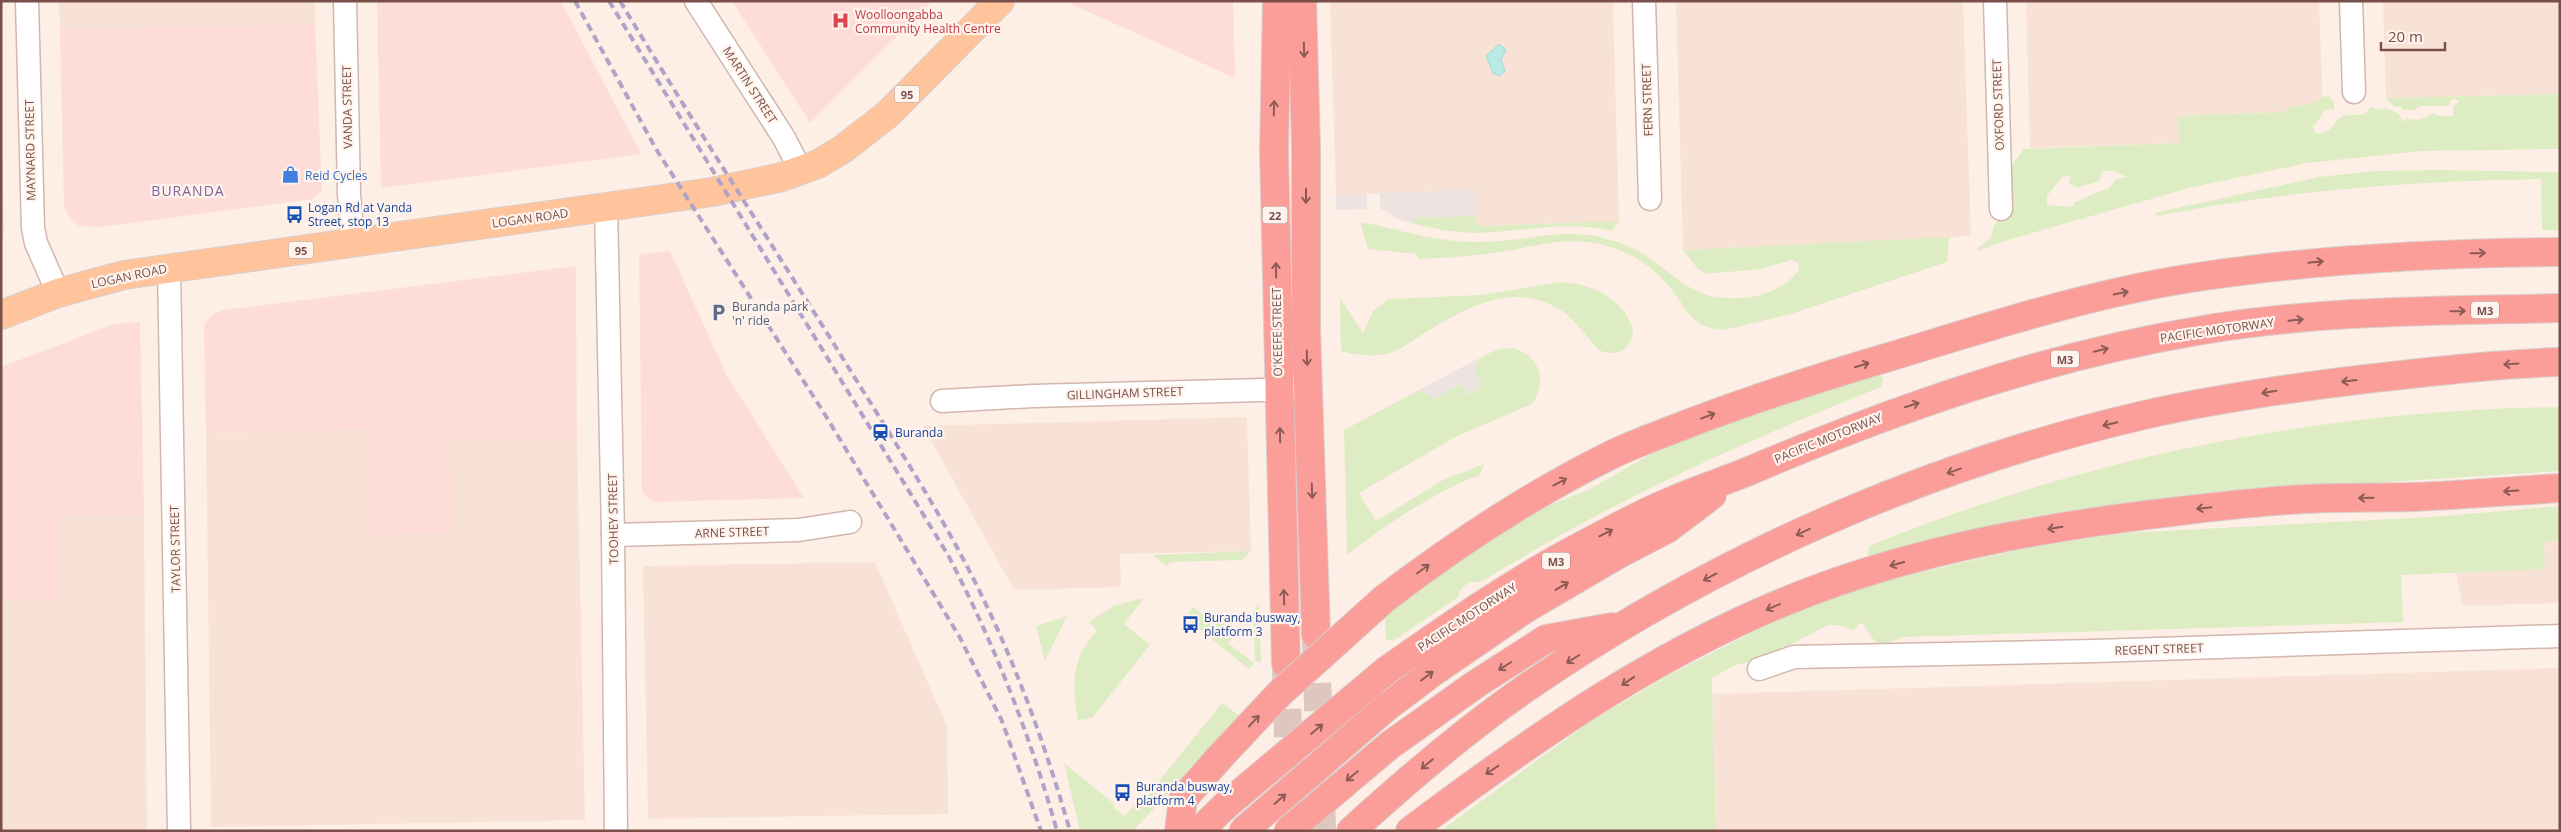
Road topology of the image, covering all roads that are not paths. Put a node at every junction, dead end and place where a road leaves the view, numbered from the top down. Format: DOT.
graph roads {
  1 [pos="27,1"];
  2 [pos="345,1"];
  3 [pos="696,1"];
  4 [pos="1000,1"];
  5 [pos="1277,1"];
  6 [pos="1302,1"];
  7 [pos="1644,1"];
  8 [pos="1995,1"];
  9 [pos="2351,1"];
  10 [pos="2354,92"];
  11 [pos="801,171"];
  12 [pos="1650,199"];
  13 [pos="606,207"];
  14 [pos="2001,209"];
  15 [pos="353,243"];
  16 [pos="2560,252"];
  17 [pos="169,268"];
  18 [pos="58,293"];
  19 [pos="2560,308"];
  20 [pos="1,315"];
  21 [pos="2560,362"];
  22 [pos="1278,389"];
  23 [pos="1308,390"];
  24 [pos="942,402"];
  25 [pos="1737,476"];
  26 [pos="2560,488"];
  27 [pos="850,522"];
  28 [pos="613,535"];
  29 [pos="1629,624"];
  30 [pos="1316,635"];
  31 [pos="2560,636"];
  32 [pos="1286,664"];
  33 [pos="1759,669"];
  34 [pos="179,831"];
  35 [pos="616,831"];
  36 [pos="1179,831"];
  37 [pos="1198,831"];
  38 [pos="1243,831"];
  39 [pos="1288,831"];
  40 [pos="1351,831"];
  41 [pos="1410,831"];
  1 -- 18 [label="street, MAYNARD STREET"];
  2 -- 15 [label="street, VANDA STREET"];
  3 -- 11 [label="street, MARTIN STREET"];
  4 -- 11 [label="main road, LOGAN ROAD / 95"];
  22 -- 5 [label="highway, O'KEEFE STREET / 22, one-way"];
  6 -- 23 [label="highway, one-way"];
  7 -- 12 [label="street, FERN STREET"];
  8 -- 14 [label="street, OXFORD STREET"];
  9 -- 10 [label="street"];
  11 -- 13 [label="main road, LOGAN ROAD / 95"];
  13 -- 15 [label="main road, LOGAN ROAD / 95"];
  13 -- 28 [label="street, TOOHEY STREET"];
  15 -- 17 [label="main road, LOGAN ROAD / 95"];
  36 -- 16 [label="highway, one-way, bridge"];
  17 -- 18 [label="main road, LOGAN ROAD / 95"];
  17 -- 34 [label="street, TAYLOR STREET"];
  18 -- 20 [label="main road, LOGAN ROAD / 95"];
  25 -- 19 [label="highway, PACIFIC MOTORWAY / M3, one-way"];
  21 -- 29 [label="highway, one-way"];
  22 -- 23 [label="street, GILLINGHAM STREET"];
  22 -- 24 [label="street, GILLINGHAM STREET"];
  32 -- 22 [label="highway, O'KEEFE STREET / 22, one-way"];
  23 -- 30 [label="highway, one-way"];
  37 -- 25 [label="highway, PACIFIC MOTORWAY / M3, one-way, bridge"];
  38 -- 25 [label="highway, one-way, bridge"];
  26 -- 41 [label="highway, one-way"];
  27 -- 28 [label="street, ARNE STREET"];
  28 -- 35 [label="street, TOOHEY STREET"];
  29 -- 39 [label="highway, one-way, bridge"];
  29 -- 40 [label="highway, one-way"];
  31 -- 33 [label="street, REGENT STREET"];
}
